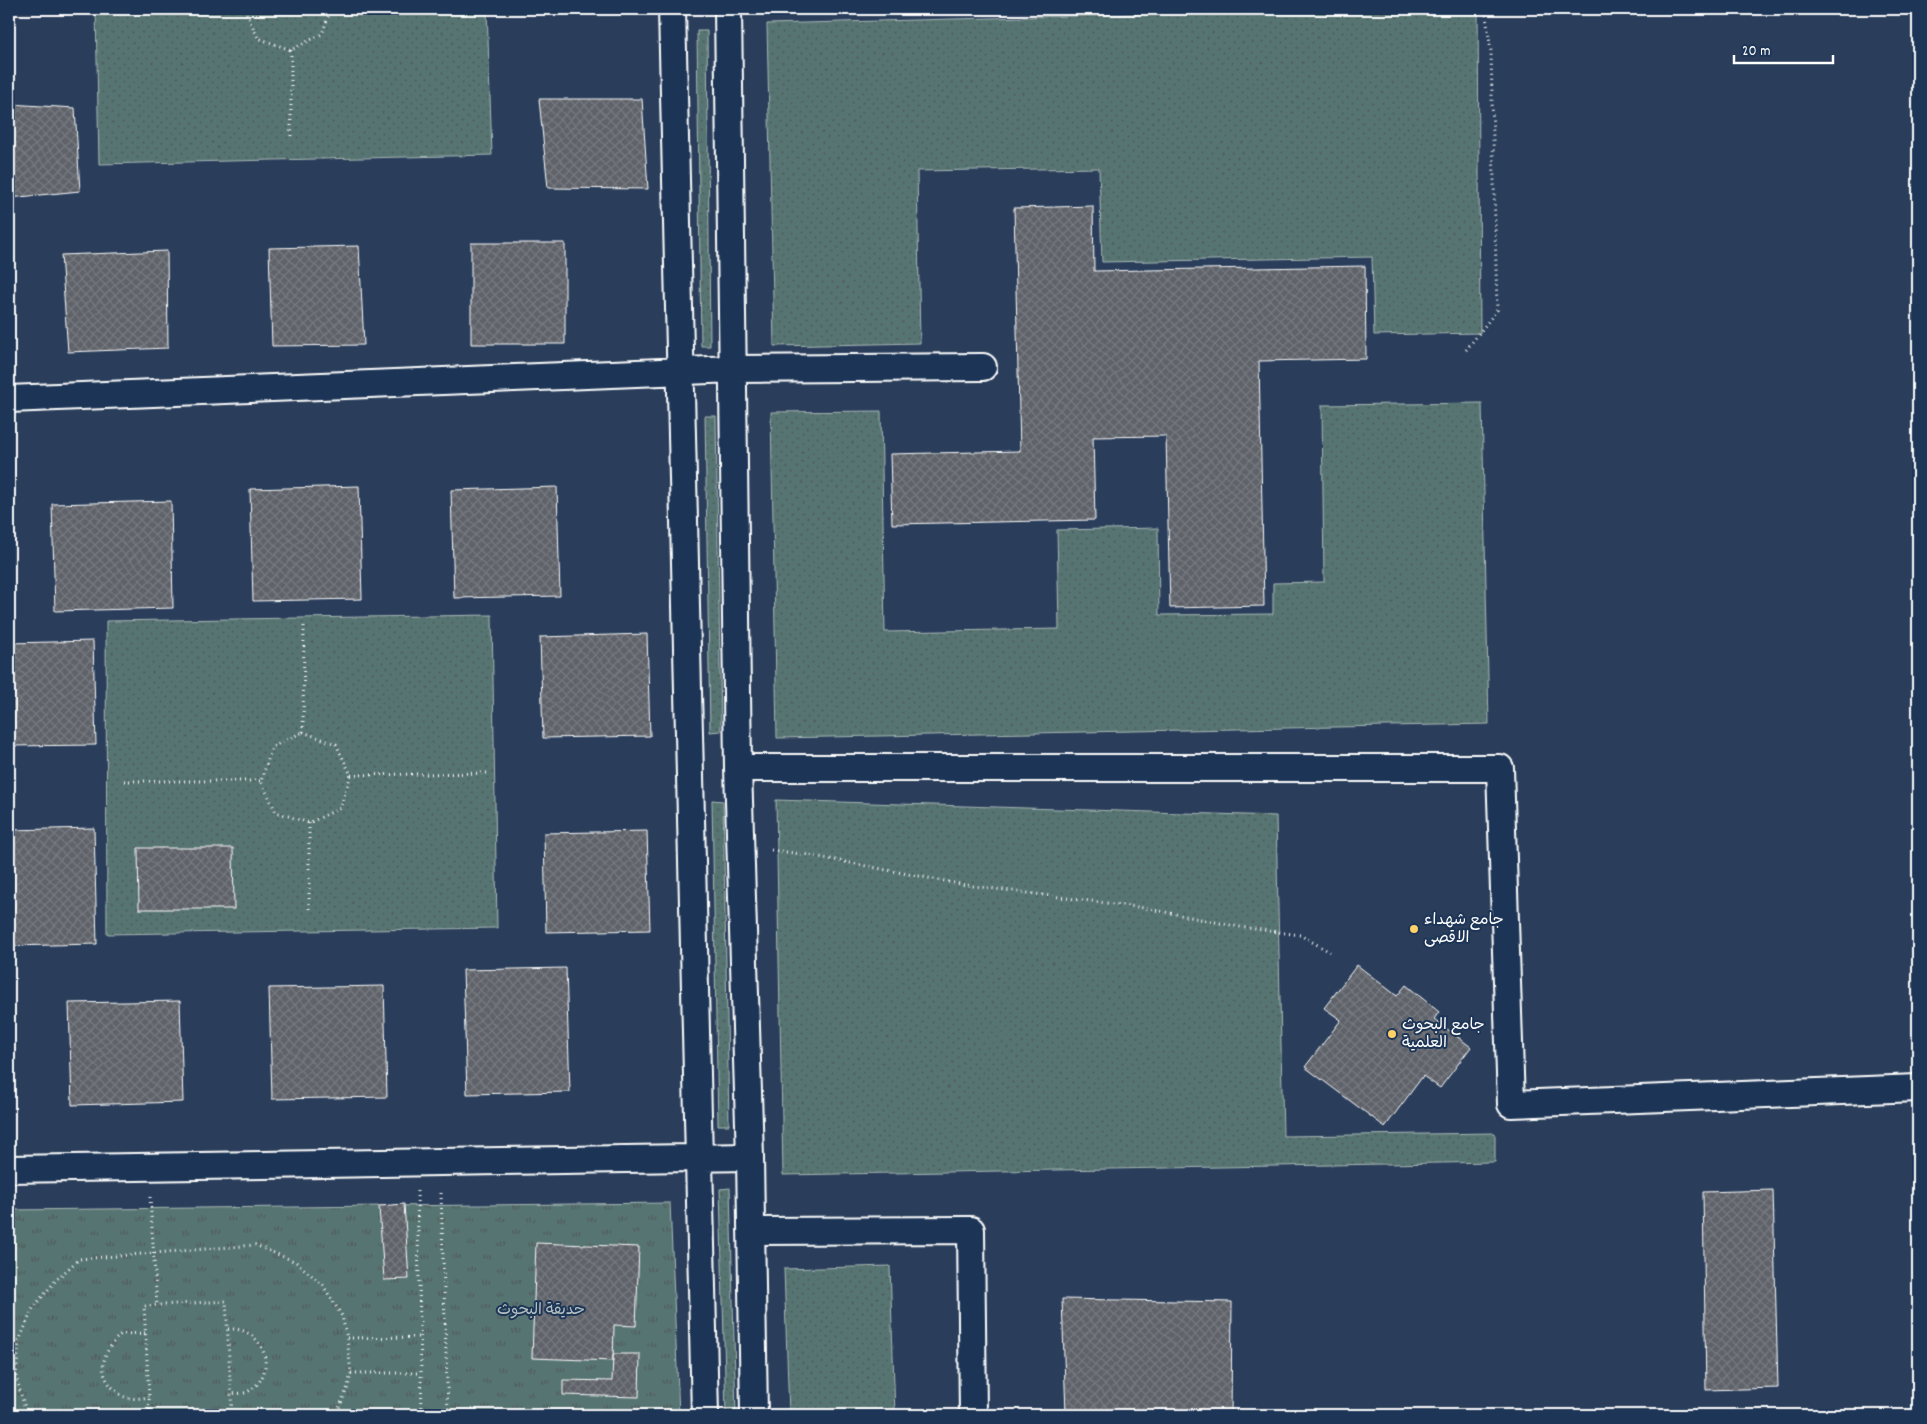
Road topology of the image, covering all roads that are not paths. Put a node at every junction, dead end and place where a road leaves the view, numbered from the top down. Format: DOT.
graph roads {
  1 [pos="672,9"];
  2 [pos="728,9"];
  3 [pos="983,366"];
  4 [pos="734,369"];
  5 [pos="681,372"];
  6 [pos="9,399"];
  7 [pos="738,768"];
  8 [pos="1918,1088"];
  9 [pos="750,1157"];
  10 [pos="699,1158"];
  11 [pos="9,1169"];
  12 [pos="751,1231"];
  13 [pos="705,1415"];
  14 [pos="754,1415"];
  15 [pos="973,1415"];
  1 -- 5 [label="street"];
  2 -- 4 [label="street"];
  3 -- 4 [label="street"];
  4 -- 5 [label="street"];
  4 -- 7 [label="street"];
  5 -- 6 [label="street"];
  5 -- 10 [label="street"];
  7 -- 8 [label="street"];
  7 -- 9 [label="street"];
  9 -- 10 [label="street"];
  9 -- 12 [label="street"];
  10 -- 11 [label="street"];
  10 -- 13 [label="street"];
  12 -- 14 [label="street"];
  12 -- 15 [label="street"];
}
